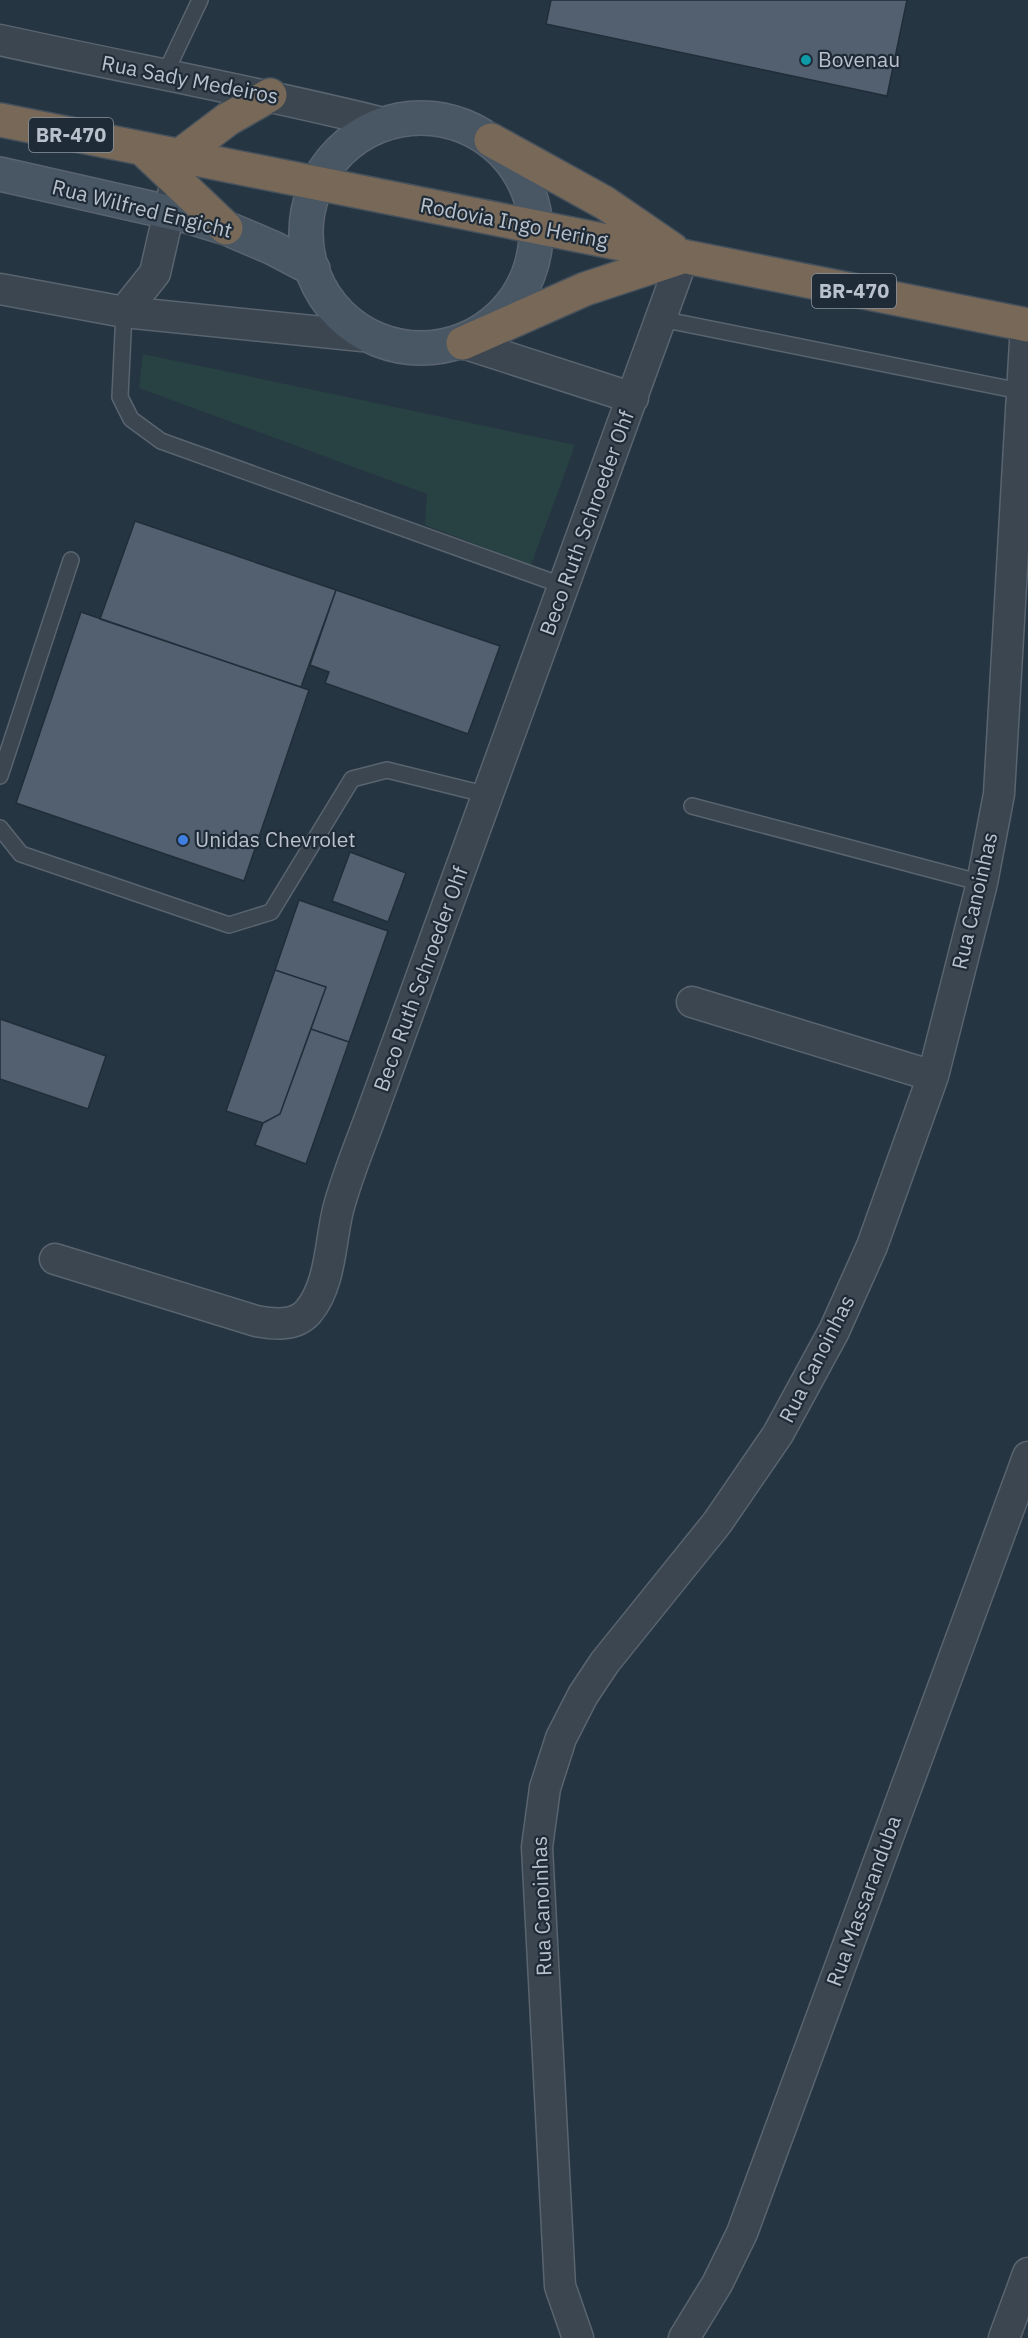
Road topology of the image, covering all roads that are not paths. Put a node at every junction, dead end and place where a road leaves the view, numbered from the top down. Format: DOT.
graph roads {
  1 [pos="200,0"];
  2 [pos="0,40"];
  3 [pos="165,76"];
  4 [pos="270,95"];
  5 [pos="0,120"];
  6 [pos="380,122"];
  7 [pos="491,140"];
  8 [pos="178,168"];
  9 [pos="0,174"];
  10 [pos="312,183"];
  11 [pos="169,212"];
  12 [pos="226,228"];
  13 [pos="537,228"];
  14 [pos="683,257"];
  15 [pos="313,268"];
  16 [pos="0,289"];
  17 [pos="124,312"];
  18 [pos="661,319"];
  19 [pos="1027,325"];
  20 [pos="362,336"];
  21 [pos="463,343"];
  22 [pos="1025,392"];
  23 [pos="633,398"];
  24 [pos="71,560"];
  25 [pos="564,586"];
  26 [pos="0,776"];
  27 [pos="488,795"];
  28 [pos="692,806"];
  29 [pos="0,828"];
  30 [pos="982,883"];
  31 [pos="692,1002"];
  32 [pos="933,1076"];
  33 [pos="55,1259"];
  34 [pos="1028,1457"];
  35 [pos="1028,2273"];
  36 [pos="578,2338"];
  37 [pos="684,2338"];
  38 [pos="1004,2338"];
  1 -- 3 [label="lane"];
  2 -- 3 [label="street, Rua Sady Medeiros"];
  3 -- 4 [label="street, Rua Sady Medeiros"];
  4 -- 6 [label="street, Rua Sady Medeiros"];
  4 -- 8 [label="highway"];
  5 -- 8 [label="highway, BR-470"];
  6 -- 7 [label="street"];
  6 -- 10 [label="street"];
  7 -- 13 [label="street"];
  7 -- 14 [label="highway"];
  8 -- 10 [label="highway, Rodovia Ingo Hering / BR-470"];
  8 -- 11 [label="street"];
  8 -- 12 [label="highway"];
  9 -- 11 [label="street, Rua Wilfred Engicht"];
  10 -- 13 [label="highway, Rodovia Ingo Hering / BR-470"];
  10 -- 15 [label="street"];
  11 -- 12 [label="street, Rua Wilfred Engicht"];
  11 -- 17 [label="street"];
  12 -- 15 [label="street, Rua Wilfred Engicht"];
  13 -- 14 [label="highway, Rodovia Ingo Hering / BR-470"];
  13 -- 21 [label="street"];
  14 -- 18 [label="street, Beco Ruth Schroeder Ohf"];
  14 -- 19 [label="highway, Rodovia Ingo Hering / BR-470"];
  14 -- 21 [label="highway"];
  15 -- 20 [label="street"];
  16 -- 17 [label="street"];
  17 -- 20 [label="street"];
  17 -- 25 [label="lane"];
  18 -- 22 [label="lane"];
  18 -- 23 [label="street, Beco Ruth Schroeder Ohf"];
  19 -- 22 [label="street, Rua Canoinhas"];
  20 -- 21 [label="street"];
  21 -- 23 [label="street"];
  22 -- 30 [label="street, Rua Canoinhas"];
  23 -- 25 [label="street, Beco Ruth Schroeder Ohf"];
  24 -- 26 [label="lane"];
  25 -- 27 [label="street, Beco Ruth Schroeder Ohf"];
  27 -- 29 [label="lane"];
  27 -- 33 [label="street, Beco Ruth Schroeder Ohf"];
  28 -- 30 [label="lane"];
  30 -- 32 [label="street, Rua Canoinhas"];
  31 -- 32 [label="street"];
  32 -- 36 [label="street, Rua Canoinhas"];
  34 -- 37 [label="street, Rua Massaranduba"];
  35 -- 38 [label="street"];
}
